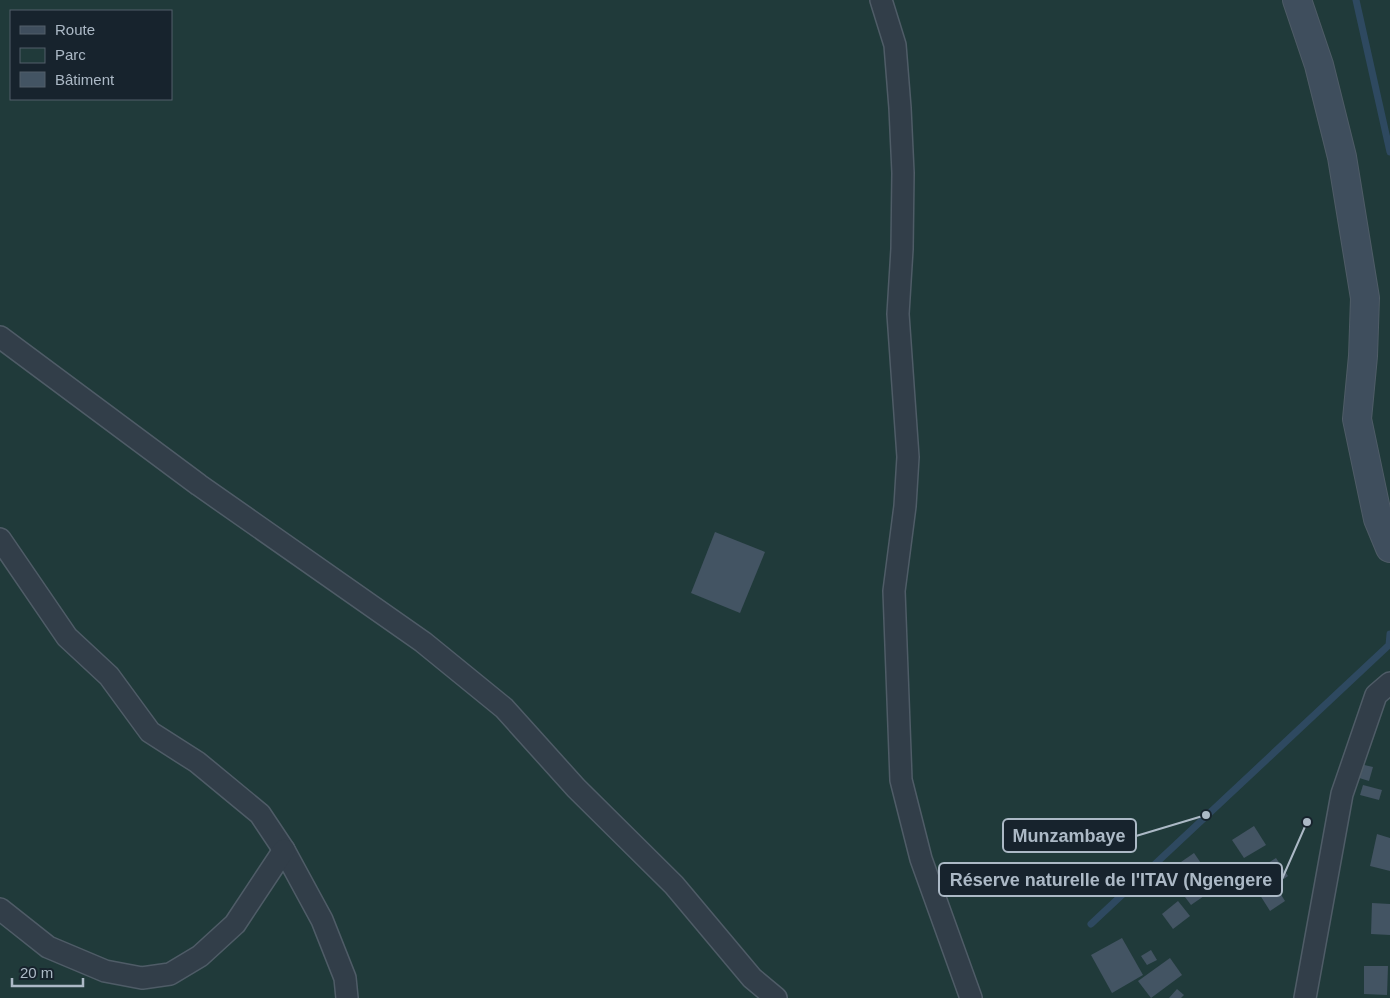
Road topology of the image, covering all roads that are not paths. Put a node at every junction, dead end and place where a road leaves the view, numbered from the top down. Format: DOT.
graph roads {
  1 [pos="881,0"];
  2 [pos="1297,0"];
  3 [pos="0,337"];
  4 [pos="0,539"];
  5 [pos="1390,548"];
  6 [pos="1390,683"];
  7 [pos="284,850"];
  8 [pos="0,909"];
  9 [pos="347,998"];
  10 [pos="776,998"];
  11 [pos="971,998"];
  12 [pos="1305,998"];
  1 -- 11 [label="street"];
  2 -- 5 [label="street"];
  3 -- 10 [label="street"];
  4 -- 7 [label="street"];
  6 -- 12 [label="street"];
  7 -- 8 [label="street"];
  7 -- 9 [label="street"];
}
